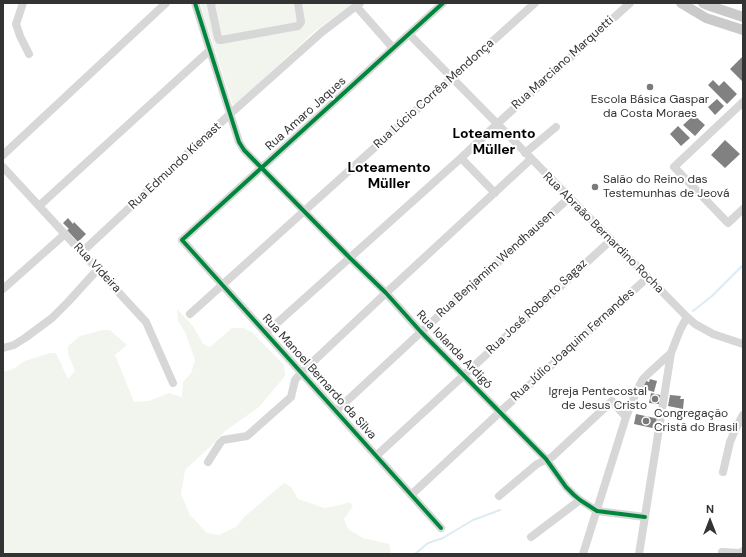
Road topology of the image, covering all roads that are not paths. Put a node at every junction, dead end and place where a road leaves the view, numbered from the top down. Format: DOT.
graph roads {
  1 [pos="22,3"];
  2 [pos="166,3"];
  3 [pos="195,3"];
  4 [pos="212,3"];
  5 [pos="298,3"];
  6 [pos="443,3"];
  7 [pos="535,3"];
  8 [pos="630,3"];
  9 [pos="680,3"];
  10 [pos="358,4"];
  11 [pos="707,4"];
  12 [pos="695,11"];
  13 [pos="743,17"];
  14 [pos="743,30"];
  15 [pos="409,34"];
  16 [pos="393,48"];
  17 [pos="210,50"];
  18 [pos="29,54"];
  19 [pos="452,77"];
  20 [pos="743,102"];
  21 [pos="230,114"];
  22 [pos="497,124"];
  23 [pos="556,127"];
  24 [pos="3,155"];
  25 [pos="528,156"];
  26 [pos="461,158"];
  27 [pos="3,167"];
  28 [pos="261,168"];
  29 [pos="495,193"];
  30 [pos="569,198"];
  31 [pos="39,206"];
  32 [pos="743,209"];
  33 [pos="304,211"];
  34 [pos="65,234"];
  35 [pos="182,240"];
  36 [pos="610,240"];
  37 [pos="82,252"];
  38 [pos="350,258"];
  39 [pos="98,269"];
  40 [pos="647,278"];
  41 [pos="222,285"];
  42 [pos="3,289"];
  43 [pos="386,293"];
  44 [pos="190,314"];
  45 [pos="687,317"];
  46 [pos="421,332"];
  47 [pos="266,333"];
  48 [pos="743,344"];
  49 [pos="3,348"];
  50 [pos="671,353"];
  51 [pos="301,373"];
  52 [pos="464,375"];
  53 [pos="173,382"];
  54 [pos="336,411"];
  55 [pos="500,412"];
  56 [pos="743,415"];
  57 [pos="626,417"];
  58 [pos="376,456"];
  59 [pos="546,459"];
  60 [pos="208,462"];
  61 [pos="723,472"];
  62 [pos="411,495"];
  63 [pos="499,496"];
  64 [pos="580,500"];
  65 [pos="596,511"];
  66 [pos="645,517"];
  67 [pos="441,528"];
  68 [pos="531,537"];
  69 [pos="722,552"];
  70 [pos="741,553"];
  71 [pos="583,554"];
  72 [pos="639,554"];
  1 -- 18 [label="street"];
  2 -- 24 [label="street"];
  3 -- 17 [label="street, Rua Iolanda Ardigó"];
  4 -- 5 [label="street"];
  6 -- 15 [label="street, Rua Amaro Jaques"];
  7 -- 19 [label="street, Rua Lúcio Corrêa Mendonça"];
  8 -- 22 [label="street, Rua Marciano Marquetti"];
  9 -- 12 [label="main road"];
  10 -- 16 [label="street"];
  10 -- 21 [label="street, Rua Edmundo Kienast"];
  11 -- 12 [label="street"];
  11 -- 13 [label="main road"];
  12 -- 14 [label="main road"];
  15 -- 16 [label="street, Rua Amaro Jaques"];
  15 -- 19 [label="street, Rua Abraão Bernardino Rocha"];
  16 -- 28 [label="street, Rua Amaro Jaques"];
  17 -- 21 [label="street, Rua Iolanda Ardigó"];
  17 -- 31 [label="street"];
  19 -- 22 [label="street, Rua Abraão Bernardino Rocha"];
  19 -- 33 [label="street, Rua Lúcio Corrêa Mendonça"];
  20 -- 32 [label="street"];
  21 -- 28 [label="street, Rua Iolanda Ardigó"];
  21 -- 37 [label="street, Rua Edmundo Kienast"];
  22 -- 25 [label="street, Rua Abraão Bernardino Rocha"];
  22 -- 26 [label="street, Rua Marciano Marquetti"];
  23 -- 25 [label="street"];
  25 -- 29 [label="street"];
  25 -- 30 [label="street, Rua Abraão Bernardino Rocha"];
  26 -- 29 [label="street"];
  26 -- 38 [label="street, Rua Marciano Marquetti"];
  27 -- 31 [label="street, Rua Videira"];
  28 -- 33 [label="street, Rua Iolanda Ardigó"];
  28 -- 35 [label="street, Rua Amaro Jaques"];
  29 -- 43 [label="street"];
  30 -- 36 [label="street, Rua Abraão Bernardino Rocha"];
  30 -- 46 [label="street, Rua Benjamim Wendhausen"];
  31 -- 34 [label="street, Rua Videira"];
  33 -- 38 [label="street, Rua Iolanda Ardigó"];
  33 -- 41 [label="street, Rua Lúcio Corrêa Mendonça"];
  34 -- 37 [label="street, Rua Videira"];
  34 -- 42 [label="street"];
  35 -- 41 [label="street, Rua Manoel Bernardo da Silva"];
  36 -- 40 [label="street, Rua Abraão Bernardino Rocha"];
  36 -- 52 [label="street, Rua José Roberto Sagaz"];
  37 -- 39 [label="street, Rua Videira"];
  38 -- 43 [label="street, Rua Iolanda Ardigó"];
  38 -- 47 [label="street, Rua Marciano Marquetti"];
  39 -- 49 [label="street"];
  39 -- 53 [label="street, Rua Videira"];
  40 -- 45 [label="street, Rua Abraão Bernardino Rocha"];
  40 -- 55 [label="street, Rua Júlio Joaquim Fernandes"];
  41 -- 44 [label="street, Rua Lúcio Corrêa Mendonça"];
  41 -- 47 [label="street, Rua Manoel Bernardo da Silva"];
  43 -- 46 [label="street, Rua Iolanda Ardigó"];
  43 -- 51 [label="street"];
  45 -- 48 [label="street, Rua Abraão Bernardino Rocha"];
  45 -- 50 [label="street"];
  46 -- 52 [label="street, Rua Iolanda Ardigó"];
  46 -- 54 [label="street, Rua Benjamim Wendhausen"];
  47 -- 51 [label="street, Rua Manoel Bernardo da Silva"];
  50 -- 57 [label="street"];
  50 -- 66 [label="street"];
  51 -- 54 [label="street, Rua Manoel Bernardo da Silva"];
  51 -- 60 [label="street"];
  52 -- 55 [label="street, Rua Iolanda Ardigó"];
  52 -- 58 [label="street, Rua José Roberto Sagaz"];
  54 -- 58 [label="street, Rua Manoel Bernardo da Silva"];
  55 -- 59 [label="street, Rua Iolanda Ardigó"];
  55 -- 62 [label="street, Rua Júlio Joaquim Fernandes"];
  56 -- 61 [label="street"];
  57 -- 59 [label="street"];
  57 -- 65 [label="street"];
  58 -- 62 [label="street, Rua Manoel Bernardo da Silva"];
  59 -- 63 [label="street"];
  59 -- 64 [label="street, Rua Iolanda Ardigó"];
  62 -- 67 [label="street, Rua Manoel Bernardo da Silva"];
  64 -- 65 [label="street, Rua Iolanda Ardigó"];
  64 -- 68 [label="street"];
  65 -- 66 [label="street, Rua Iolanda Ardigó"];
  65 -- 71 [label="street"];
  66 -- 72 [label="street"];
  69 -- 70 [label="street"];
}
